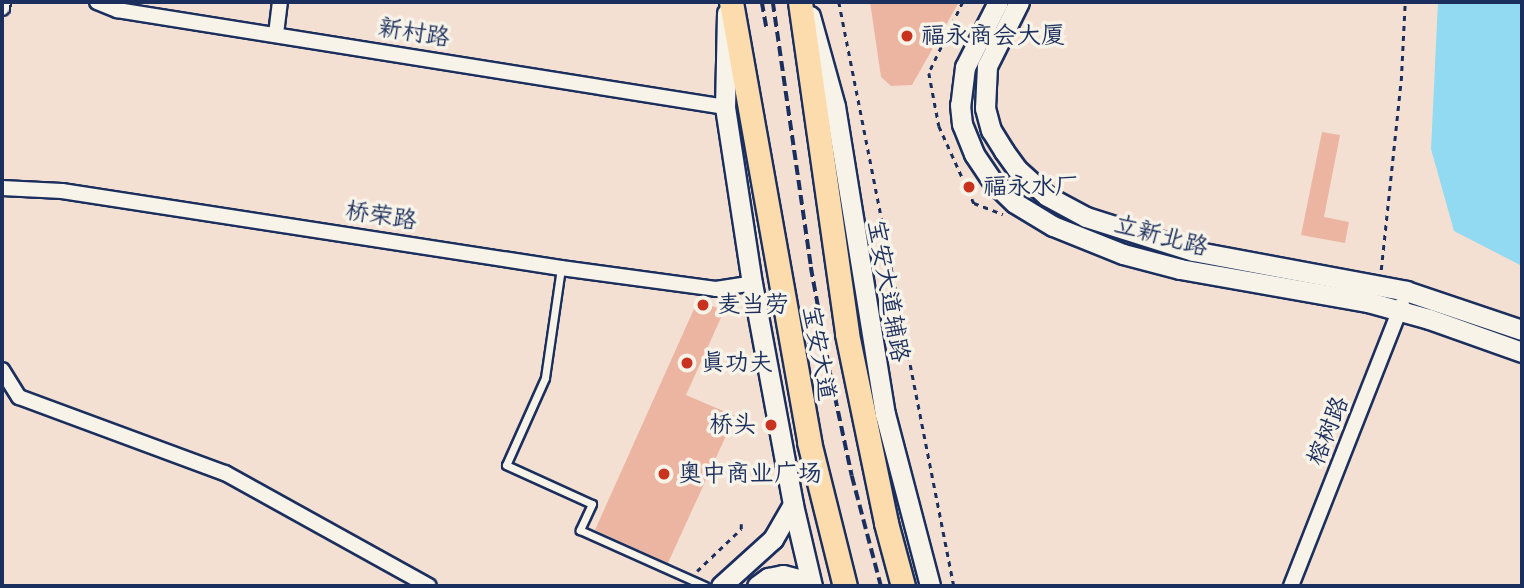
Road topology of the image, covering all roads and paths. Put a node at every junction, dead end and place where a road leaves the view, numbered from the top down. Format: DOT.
graph roads {
  1 [pos="3,2"];
  2 [pos="97,2"];
  3 [pos="280,2"];
  4 [pos="729,2"];
  5 [pos="803,2"];
  6 [pos="839,2"];
  7 [pos="998,2"];
  8 [pos="1019,2"];
  9 [pos="1405,2"];
  10 [pos="2,8"];
  11 [pos="276,34"];
  12 [pos="725,107"];
  13 [pos="2,188"];
  14 [pos="561,268"];
  15 [pos="1386,277"];
  16 [pos="752,283"];
  17 [pos="1406,291"];
  18 [pos="1400,310"];
  19 [pos="1522,330"];
  20 [pos="835,336"];
  21 [pos="799,344"];
  22 [pos="1522,352"];
  23 [pos="2,370"];
  24 [pos="793,505"];
  25 [pos="741,524"];
  26 [pos="690,579"];
  27 [pos="429,586"];
  28 [pos="705,586"];
  29 [pos="721,586"];
  30 [pos="757,586"];
  31 [pos="810,586"];
  32 [pos="845,586"];
  33 [pos="904,586"];
  34 [pos="930,586"];
  35 [pos="954,586"];
  36 [pos="1291,586"];
  1 -- 10 [label="street"];
  2 -- 11 [label="street, 新村路"];
  3 -- 11 [label="street"];
  4 -- 12 [label="main road"];
  4 -- 32 [label="main road, 宝安大道"];
  5 -- 33 [label="main road, 宝安大道"];
  5 -- 34 [label="main road, 宝安大道辅路"];
  6 -- 35 [label="path"];
  7 -- 18 [label="main road, 立新北路"];
  8 -- 17 [label="main road, 立新北路"];
  9 -- 15 [label="path"];
  11 -- 12 [label="street, 新村路"];
  12 -- 16 [label="main road"];
  13 -- 14 [label="street, 桥荣路"];
  14 -- 16 [label="street, 桥荣路"];
  14 -- 26 [label="lane"];
  16 -- 24 [label="main road"];
  17 -- 18 [label="street, 榕树路"];
  17 -- 19 [label="main road, 立新北路"];
  18 -- 22 [label="main road, 立新北路"];
  18 -- 36 [label="street, 榕树路"];
  20 -- 21 [label="path"];
  23 -- 27 [label="street"];
  24 -- 29 [label="main road"];
  24 -- 31 [label="main road"];
  25 -- 26 [label="path"];
  26 -- 28 [label="lane"];
  30 -- 31 [label="main road"];
}
